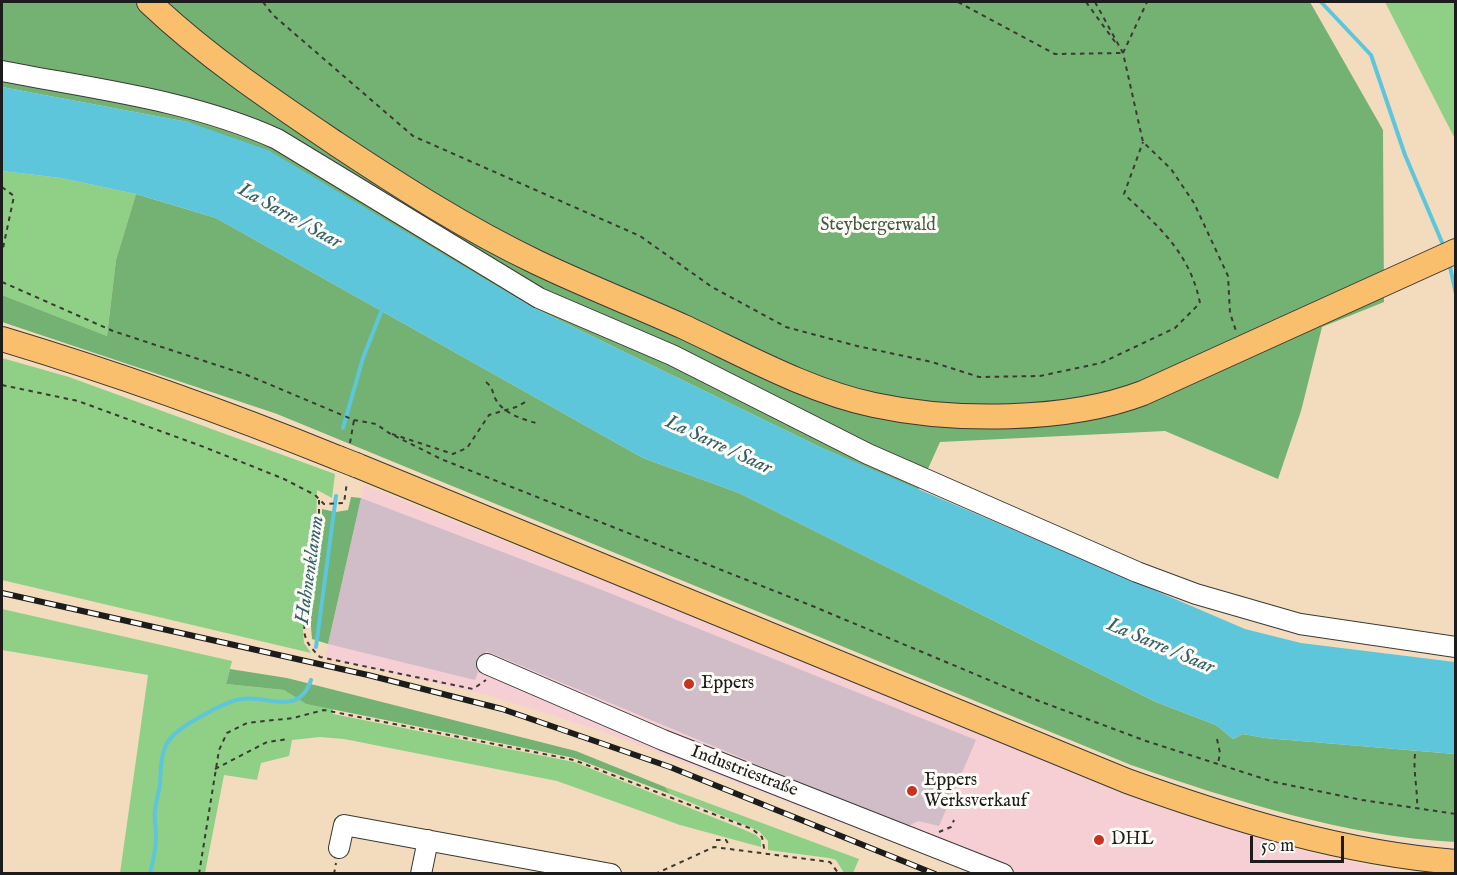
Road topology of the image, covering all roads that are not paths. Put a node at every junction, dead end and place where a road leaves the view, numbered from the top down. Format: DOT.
graph roads {
  1 [pos="149,2"];
  2 [pos="2,71"];
  3 [pos="1447,255"];
  4 [pos="2,339"];
  5 [pos="1455,647"];
  6 [pos="494,668"];
  7 [pos="428,840"];
  8 [pos="339,848"];
  9 [pos="1377,851"];
  10 [pos="1455,862"];
  11 [pos="421,873"];
  12 [pos="612,873"];
  13 [pos="1003,873"];
  14 [pos="1437,873"];
  1 -- 3 [label="main road"];
  2 -- 5 [label="street"];
  4 -- 9 [label="main road"];
  6 -- 13 [label="street, Industriestraße"];
  7 -- 8 [label="street"];
  7 -- 11 [label="street"];
  7 -- 12 [label="street"];
  9 -- 10 [label="main road"];
  9 -- 14 [label="main road"];
}
